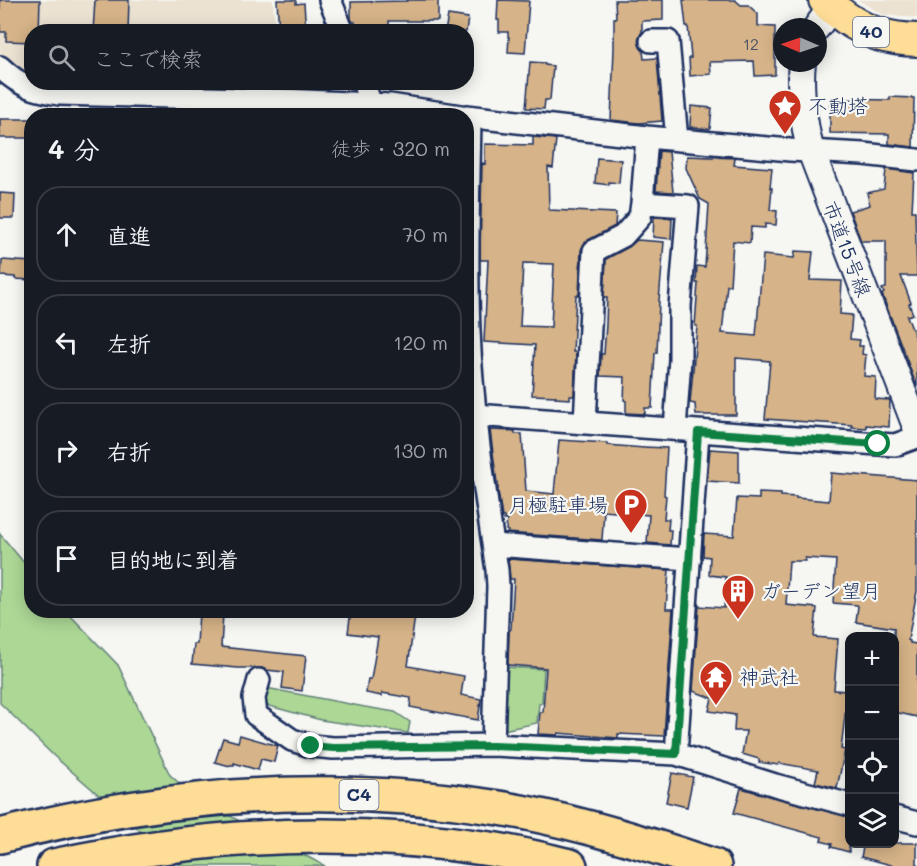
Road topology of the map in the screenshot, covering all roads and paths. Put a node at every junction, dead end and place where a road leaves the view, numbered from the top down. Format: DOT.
graph roads {
  1 [pos="330,0"];
  2 [pos="824,12"];
  3 [pos="340,24"];
  4 [pos="917,40"];
  5 [pos="668,41"];
  6 [pos="0,68"];
  7 [pos="801,72"];
  8 [pos="24,85"];
  9 [pos="35,90"];
  10 [pos="366,90"];
  11 [pos="371,104"];
  12 [pos="411,108"];
  13 [pos="474,117"];
  14 [pos="647,137"];
  15 [pos="677,140"];
  16 [pos="811,151"];
  17 [pos="917,160"];
  18 [pos="642,204"];
  19 [pos="474,400"];
  20 [pos="475,415"];
  21 [pos="585,422"];
  22 [pos="675,429"];
  23 [pos="917,429"];
  24 [pos="698,432"];
  25 [pos="917,437"];
  26 [pos="494,545"];
  27 [pos="690,559"];
  28 [pos="259,680"];
  29 [pos="493,746"];
  30 [pos="676,754"];
  31 [pos="845,804"];
  32 [pos="899,818"];
  33 [pos="917,823"];
  34 [pos="0,836"];
  35 [pos="54,866"];
  36 [pos="570,866"];
  37 [pos="714,866"];
  1 -- 3 [label="street"];
  2 -- 4 [label="main road, 40"];
  5 -- 15 [label="street"];
  6 -- 8 [label="street"];
  7 -- 16 [label="street, 市道15号線"];
  9 -- 11 [label="street"];
  10 -- 11 [label="street"];
  11 -- 12 [label="street"];
  13 -- 14 [label="street"];
  14 -- 15 [label="street"];
  14 -- 18 [label="street"];
  15 -- 16 [label="street"];
  16 -- 17 [label="street"];
  16 -- 23 [label="street, 市道15号線"];
  18 -- 21 [label="street"];
  18 -- 22 [label="street"];
  19 -- 20 [label="street"];
  20 -- 21 [label="street"];
  20 -- 26 [label="street"];
  21 -- 22 [label="street"];
  22 -- 24 [label="street"];
  24 -- 25 [label="street"];
  24 -- 27 [label="street"];
  26 -- 27 [label="street"];
  26 -- 29 [label="street"];
  27 -- 30 [label="street"];
  28 -- 29 [label="street"];
  29 -- 30 [label="street"];
  30 -- 31 [label="street"];
  32 -- 33 [label="street"];
  34 -- 37 [label="highway, C4"];
  35 -- 36 [label="highway, C4"];
}
